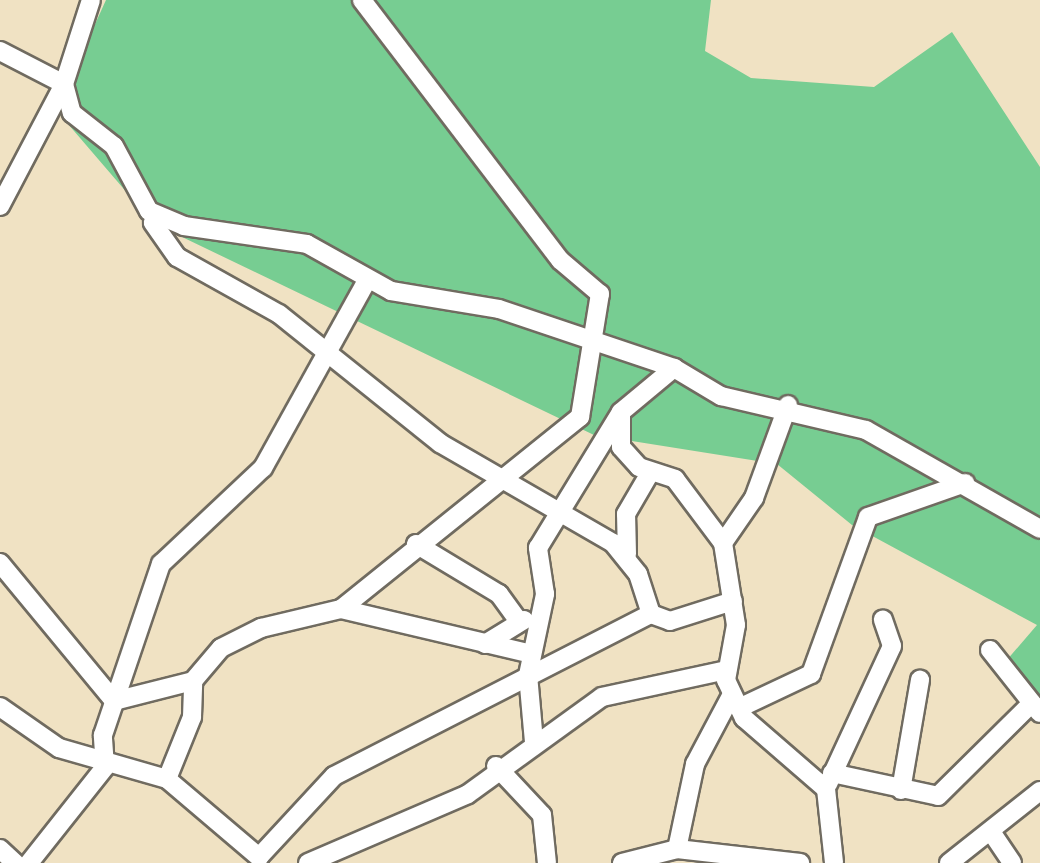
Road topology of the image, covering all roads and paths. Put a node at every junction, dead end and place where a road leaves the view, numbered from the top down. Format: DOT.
graph roads {
  1 [pos="90,0"];
  2 [pos="362,0"];
  3 [pos="0,51"];
  4 [pos="64,84"];
  5 [pos="0,206"];
  6 [pos="153,222"];
  7 [pos="366,280"];
  8 [pos="590,343"];
  9 [pos="325,348"];
  10 [pos="674,368"];
  11 [pos="788,405"];
  12 [pos="622,412"];
  13 [pos="650,473"];
  14 [pos="504,475"];
  15 [pos="965,482"];
  16 [pos="560,512"];
  17 [pos="1040,529"];
  18 [pos="723,543"];
  19 [pos="416,544"];
  20 [pos="627,554"];
  21 [pos="0,563"];
  22 [pos="733,601"];
  23 [pos="341,609"];
  24 [pos="651,614"];
  25 [pos="516,618"];
  26 [pos="883,620"];
  27 [pos="539,625"];
  28 [pos="485,644"];
  29 [pos="990,650"];
  30 [pos="531,654"];
  31 [pos="727,670"];
  32 [pos="528,676"];
  33 [pos="920,680"];
  34 [pos="193,681"];
  35 [pos="736,701"];
  36 [pos="114,702"];
  37 [pos="0,707"];
  38 [pos="1036,708"];
  39 [pos="534,742"];
  40 [pos="496,766"];
  41 [pos="106,767"];
  42 [pos="167,779"];
  43 [pos="829,781"];
  44 [pos="901,790"];
  45 [pos="1040,791"];
  46 [pos="994,836"];
  47 [pos="0,849"];
  48 [pos="677,849"];
  49 [pos="741,858"];
  50 [pos="260,861"];
  51 [pos="15,863"];
  52 [pos="29,863"];
  53 [pos="308,863"];
  54 [pos="547,863"];
  55 [pos="622,863"];
  56 [pos="800,863"];
  57 [pos="834,863"];
  58 [pos="949,863"];
  59 [pos="1012,863"];
  1 -- 4 [label="street"];
  2 -- 8 [label="street"];
  3 -- 4 [label="street"];
  4 -- 5 [label="street"];
  4 -- 7 [label="street"];
  6 -- 9 [label="street"];
  7 -- 8 [label="street"];
  7 -- 9 [label="street"];
  8 -- 10 [label="street"];
  8 -- 14 [label="street"];
  9 -- 14 [label="street"];
  9 -- 36 [label="street"];
  10 -- 11 [label="street"];
  10 -- 12 [label="street"];
  11 -- 15 [label="street"];
  11 -- 18 [label="street"];
  12 -- 13 [label="street"];
  12 -- 16 [label="street"];
  13 -- 18 [label="street"];
  13 -- 20 [label="street"];
  14 -- 16 [label="street"];
  14 -- 19 [label="street"];
  15 -- 17 [label="street"];
  15 -- 35 [label="street"];
  16 -- 20 [label="street"];
  16 -- 27 [label="street"];
  18 -- 22 [label="street"];
  19 -- 23 [label="street"];
  19 -- 25 [label="street"];
  20 -- 24 [label="street"];
  21 -- 36 [label="street"];
  22 -- 24 [label="street"];
  22 -- 31 [label="street"];
  23 -- 28 [label="street"];
  23 -- 34 [label="street"];
  24 -- 32 [label="street"];
  25 -- 27 [label="street"];
  25 -- 28 [label="street"];
  26 -- 43 [label="street"];
  27 -- 30 [label="street"];
  28 -- 30 [label="street"];
  29 -- 38 [label="street"];
  30 -- 32 [label="street"];
  31 -- 35 [label="street"];
  31 -- 39 [label="street"];
  32 -- 39 [label="street"];
  32 -- 50 [label="street"];
  33 -- 44 [label="street"];
  34 -- 36 [label="street"];
  34 -- 42 [label="street"];
  35 -- 43 [label="street"];
  35 -- 48 [label="street"];
  36 -- 41 [label="street"];
  37 -- 41 [label="street"];
  38 -- 44 [label="street"];
  39 -- 40 [label="street"];
  40 -- 53 [label="street"];
  40 -- 54 [label="street"];
  41 -- 42 [label="street"];
  41 -- 52 [label="street"];
  42 -- 50 [label="street"];
  43 -- 44 [label="street"];
  43 -- 57 [label="street"];
  45 -- 46 [label="street"];
  46 -- 58 [label="street"];
  46 -- 59 [label="street"];
  47 -- 51 [label="street"];
  48 -- 49 [label="street"];
  48 -- 55 [label="street"];
  49 -- 56 [label="street"];
}
